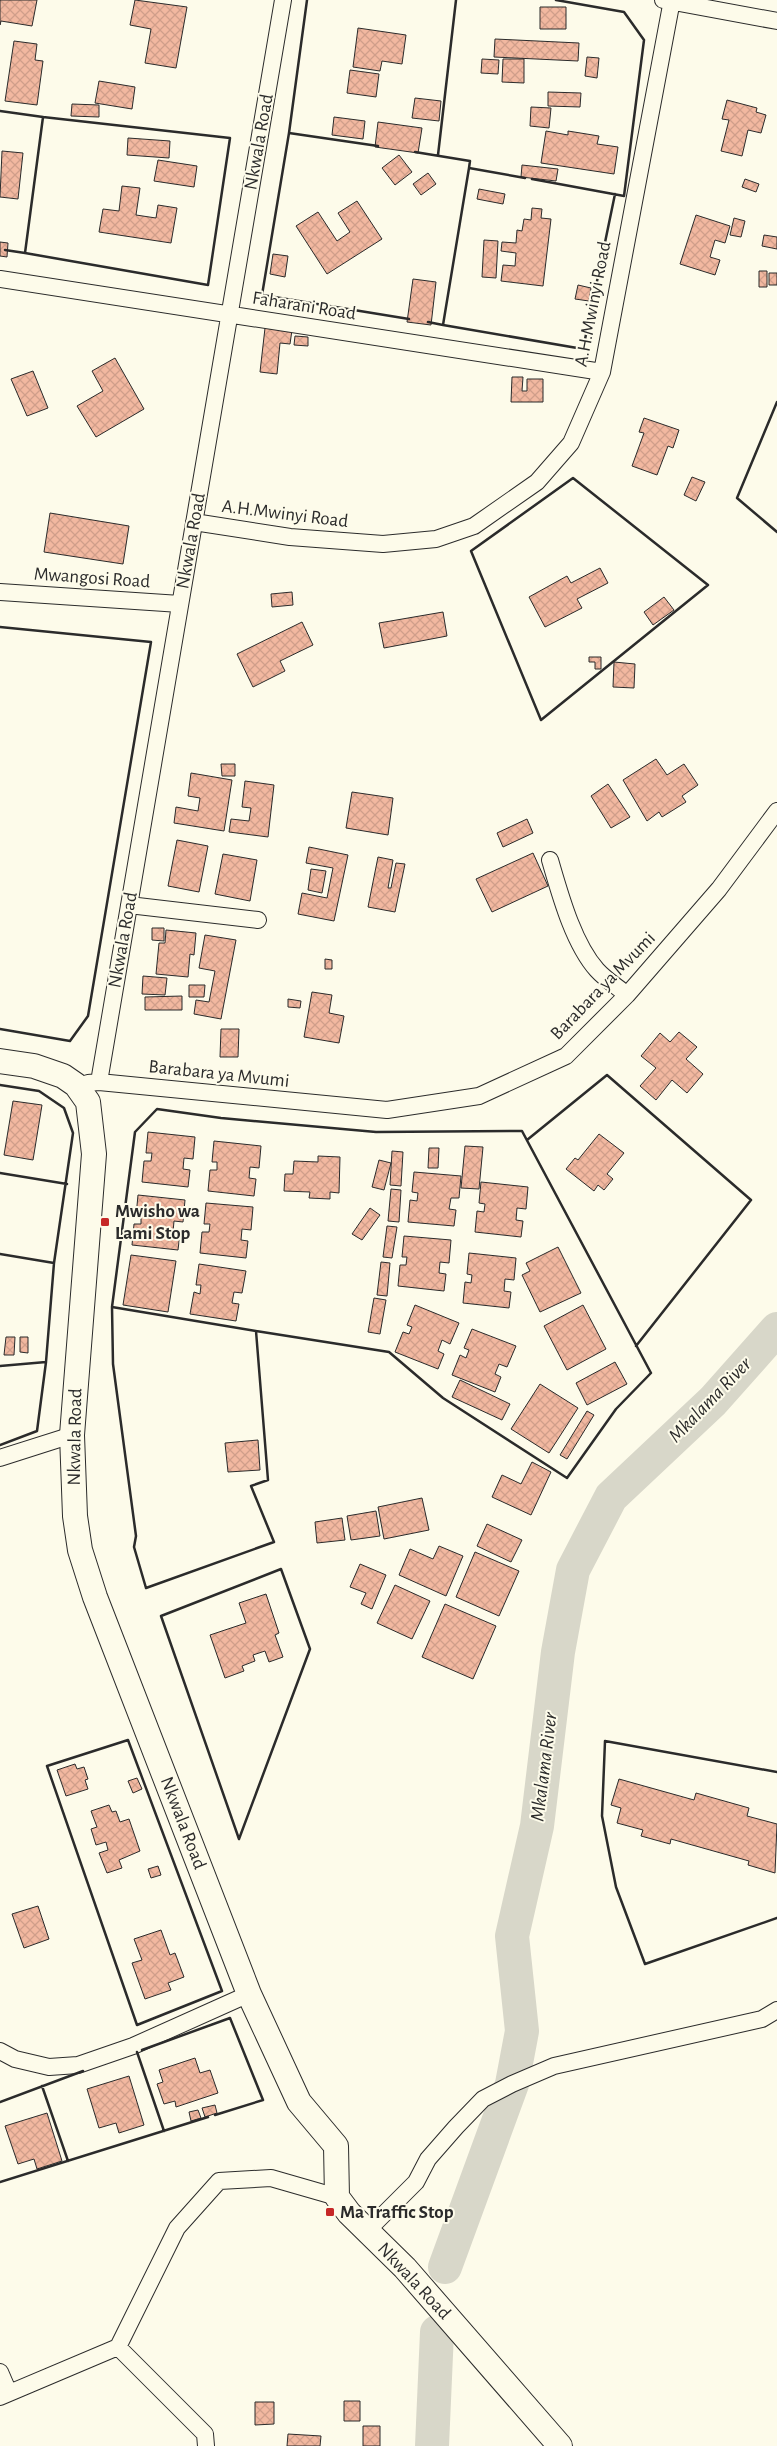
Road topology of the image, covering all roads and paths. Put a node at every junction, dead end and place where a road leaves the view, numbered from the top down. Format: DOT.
graph roads {
  1 [pos="283,0"];
  2 [pos="668,1"];
  3 [pos="777,22"];
  4 [pos="0,279"];
  5 [pos="230,314"];
  6 [pos="602,372"];
  7 [pos="194,522"];
  8 [pos="0,592"];
  9 [pos="180,604"];
  10 [pos="777,812"];
  11 [pos="550,860"];
  12 [pos="129,905"];
  13 [pos="258,920"];
  14 [pos="627,996"];
  15 [pos="0,1061"];
  16 [pos="87,1088"];
  17 [pos="72,1435"];
  18 [pos="0,1458"];
  19 [pos="249,1994"];
  20 [pos="777,2010"];
  21 [pos="0,2050"];
  22 [pos="337,2197"];
  23 [pos="367,2231"];
  24 [pos="118,2347"];
  25 [pos="0,2372"];
  26 [pos="4,2395"];
  27 [pos="206,2446"];
  28 [pos="560,2446"];
  1 -- 5 [label="street, Nkwala Road"];
  2 -- 3 [label="street"];
  2 -- 6 [label="street, A.H.Mwinyi Road"];
  4 -- 5 [label="street, Faharani Road"];
  5 -- 6 [label="street, Faharani Road"];
  5 -- 7 [label="street, Nkwala Road"];
  6 -- 7 [label="street, A.H.Mwinyi Road"];
  7 -- 9 [label="street, Nkwala Road"];
  8 -- 9 [label="street, Mwangosi Road"];
  9 -- 12 [label="street, Nkwala Road"];
  10 -- 14 [label="street, Barabara ya Mvumi"];
  11 -- 14 [label="street"];
  12 -- 13 [label="street"];
  12 -- 16 [label="street, Nkwala Road"];
  14 -- 16 [label="street, Barabara ya Mvumi"];
  15 -- 16 [label="street"];
  16 -- 17 [label="street, Nkwala Road"];
  17 -- 18 [label="street"];
  17 -- 19 [label="street, Nkwala Road"];
  19 -- 21 [label="street"];
  19 -- 22 [label="street, Nkwala Road"];
  20 -- 23 [label="street"];
  22 -- 23 [label="street, Nkwala Road"];
  22 -- 24 [label="street"];
  23 -- 28 [label="street, Nkwala Road"];
  24 -- 26 [label="street"];
  24 -- 27 [label="street"];
  25 -- 26 [label="street"];
}
